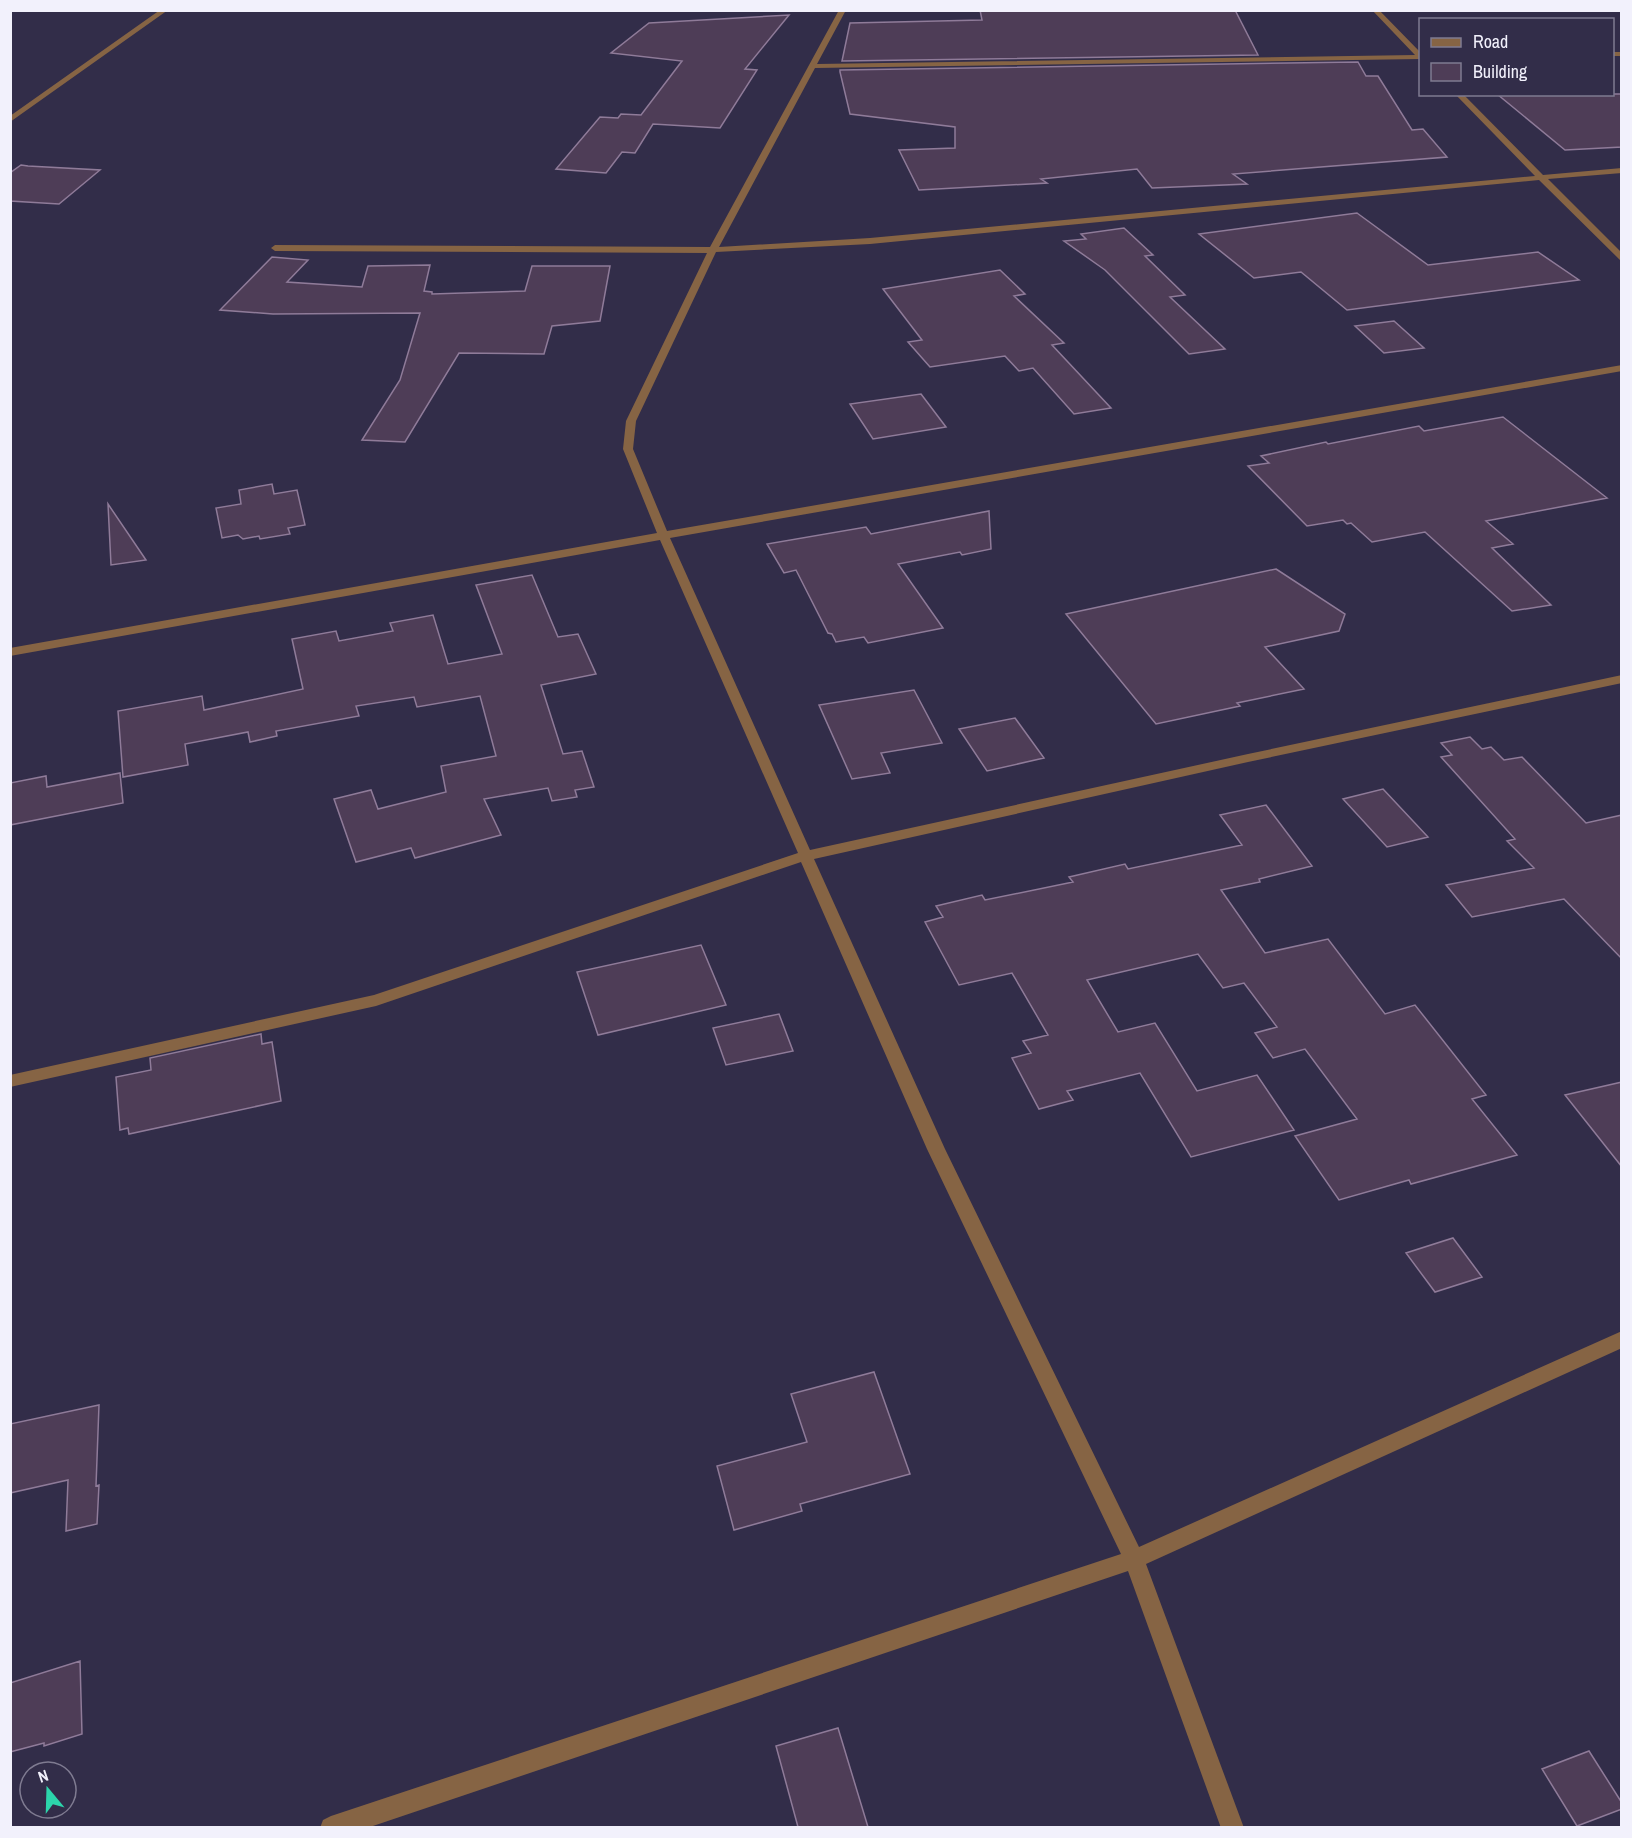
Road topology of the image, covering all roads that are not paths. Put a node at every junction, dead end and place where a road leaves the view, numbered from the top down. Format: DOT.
graph roads {
  1 [pos="165,10"];
  2 [pos="843,10"];
  3 [pos="1375,10"];
  4 [pos="1419,55"];
  5 [pos="1419,56"];
  6 [pos="814,66"];
  7 [pos="1460,96"];
  8 [pos="10,120"];
  9 [pos="1622,170"];
  10 [pos="1540,178"];
  11 [pos="275,248"];
  12 [pos="713,250"];
  13 [pos="1622,259"];
  14 [pos="1622,368"];
  15 [pos="663,535"];
  16 [pos="10,652"];
  17 [pos="1622,679"];
  18 [pos="805,856"];
  19 [pos="10,1081"];
  20 [pos="1622,1339"];
  21 [pos="1134,1559"];
  22 [pos="331,1827"];
  23 [pos="1233,1827"];
  1 -- 8 [label="street"];
  2 -- 6 [label="street"];
  3 -- 4 [label="street"];
  5 -- 6 [label="street"];
  6 -- 12 [label="street"];
  7 -- 10 [label="street"];
  9 -- 10 [label="street"];
  10 -- 12 [label="street"];
  10 -- 13 [label="street"];
  11 -- 12 [label="street"];
  12 -- 15 [label="street"];
  14 -- 15 [label="street"];
  15 -- 16 [label="street"];
  15 -- 18 [label="street"];
  17 -- 18 [label="street"];
  18 -- 19 [label="street"];
  18 -- 21 [label="street"];
  20 -- 21 [label="street"];
  21 -- 22 [label="street"];
  21 -- 23 [label="street"];
}
